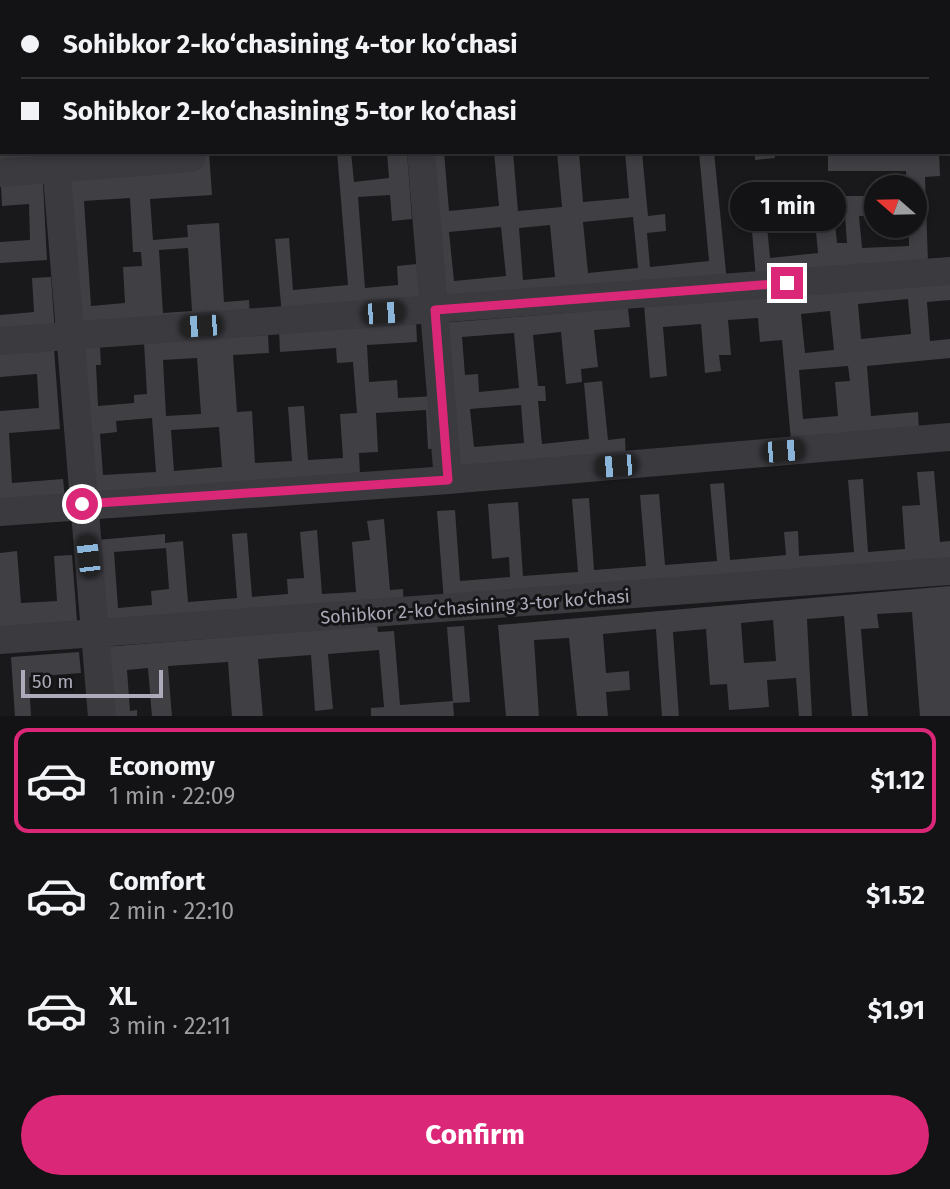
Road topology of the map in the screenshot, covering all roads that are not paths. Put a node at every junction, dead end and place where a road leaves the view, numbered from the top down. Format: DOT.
graph roads {
  1 [pos="421,154"];
  2 [pos="191,158"];
  3 [pos="56,161"];
  4 [pos="0,173"];
  5 [pos="950,271"];
  6 [pos="435,310"];
  7 [pos="71,335"];
  8 [pos="0,341"];
  9 [pos="950,437"];
  10 [pos="448,480"];
  11 [pos="82,504"];
  12 [pos="0,512"];
  13 [pos="950,571"];
  14 [pos="97,634"];
  15 [pos="0,640"];
  16 [pos="102,716"];
  1 -- 6 [label="street"];
  2 -- 3 [label="street"];
  3 -- 4 [label="street"];
  3 -- 7 [label="street"];
  5 -- 6 [label="street"];
  6 -- 7 [label="street"];
  6 -- 10 [label="street"];
  7 -- 8 [label="street"];
  7 -- 11 [label="street"];
  9 -- 10 [label="street"];
  10 -- 11 [label="street"];
  11 -- 12 [label="street"];
  11 -- 14 [label="street"];
  13 -- 14 [label="street, Sohibkor 2-ko‘chasining 3-tor ko‘chasi"];
  14 -- 15 [label="street, Sohibkor 2-ko‘chasining 3-tor ko‘chasi"];
  14 -- 16 [label="street"];
}
